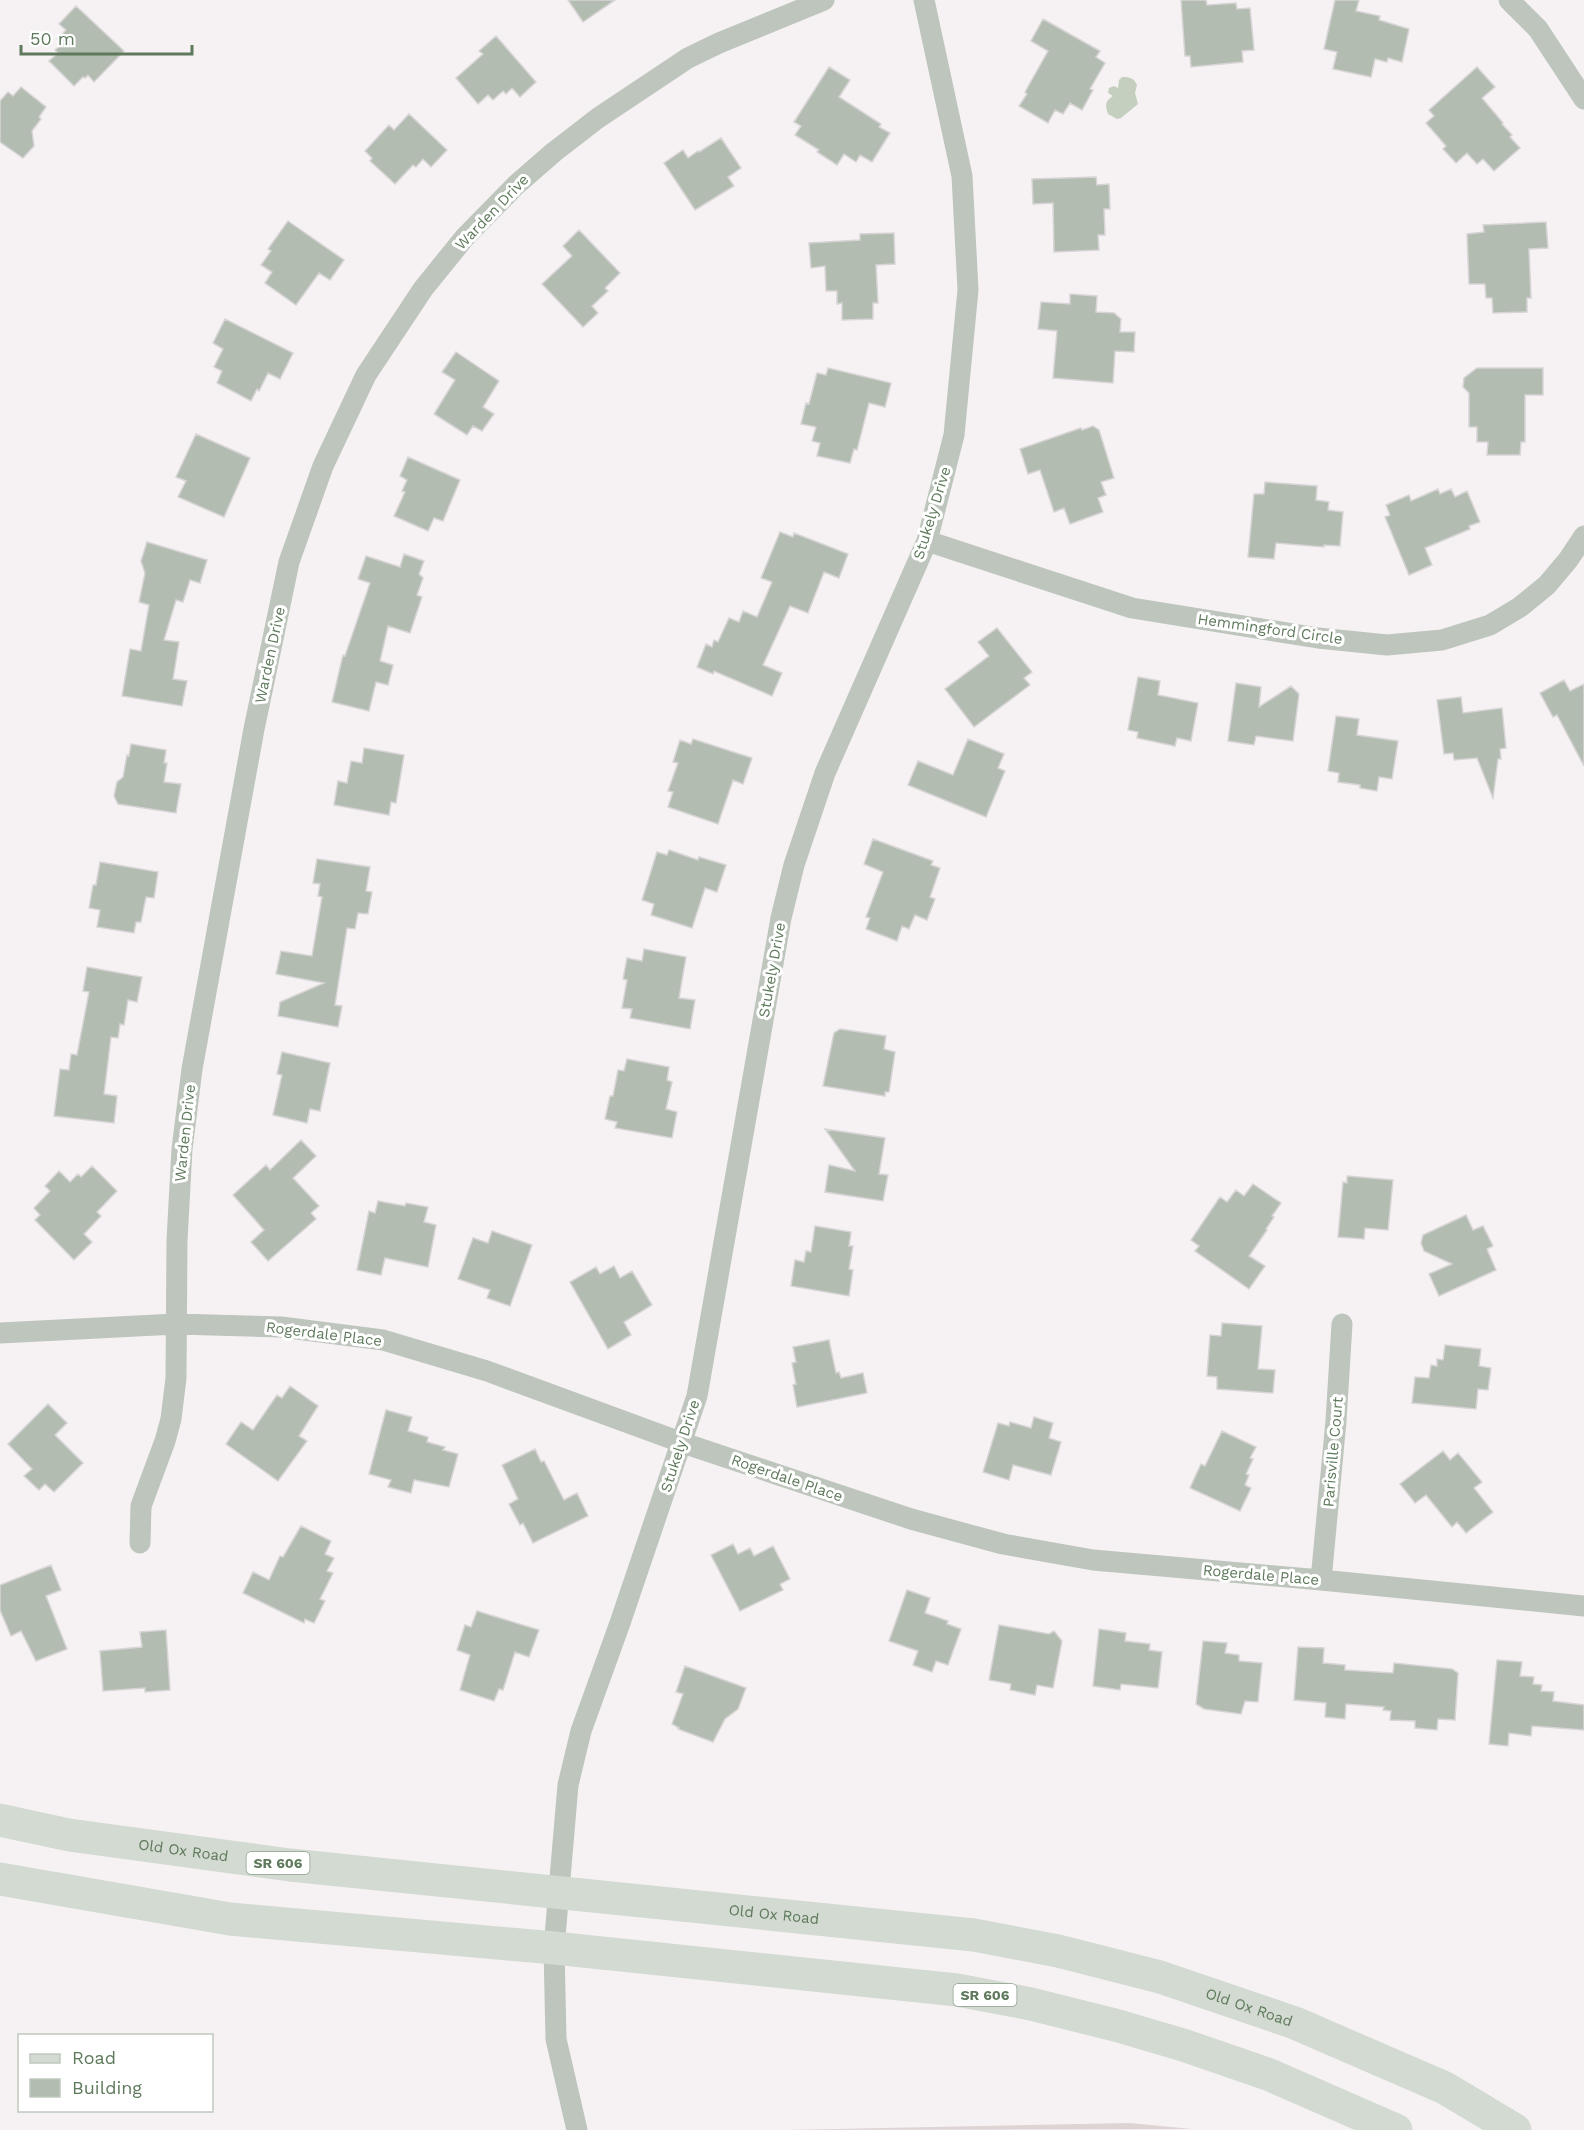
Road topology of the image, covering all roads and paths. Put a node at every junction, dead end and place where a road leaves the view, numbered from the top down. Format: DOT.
graph roads {
  1 [pos="824,0"];
  2 [pos="924,0"];
  3 [pos="1509,0"];
  4 [pos="1584,99"];
  5 [pos="1584,536"];
  6 [pos="927,541"];
  7 [pos="176,1324"];
  8 [pos="1342,1324"];
  9 [pos="0,1333"];
  10 [pos="683,1443"];
  11 [pos="140,1543"];
  12 [pos="1321,1580"];
  13 [pos="1584,1606"];
  14 [pos="0,1820"];
  15 [pos="0,1879"];
  16 [pos="557,1892"];
  17 [pos="554,1948"];
  18 [pos="577,2130"];
  19 [pos="1396,2130"];
  20 [pos="1515,2130"];
  1 -- 7 [label="street, Warden Drive"];
  2 -- 6 [label="street, Stukely Drive"];
  3 -- 4 [label="street"];
  5 -- 6 [label="street, Hemmingford Circle"];
  6 -- 10 [label="street, Stukely Drive"];
  7 -- 9 [label="street, Rogerdale Place"];
  7 -- 10 [label="street, Rogerdale Place"];
  7 -- 11 [label="street, Warden Drive"];
  8 -- 12 [label="street, Parisville Court"];
  10 -- 12 [label="street, Rogerdale Place"];
  10 -- 16 [label="street, Stukely Drive"];
  12 -- 13 [label="street, Rogerdale Place"];
  14 -- 16 [label="main road, Old Ox Road / SR 606"];
  15 -- 17 [label="main road, SR 606"];
  16 -- 17 [label="street, Stukely Drive"];
  16 -- 20 [label="main road, Old Ox Road / SR 606"];
  17 -- 18 [label="street, Stukely Drive"];
  17 -- 19 [label="main road, SR 606"];
}
